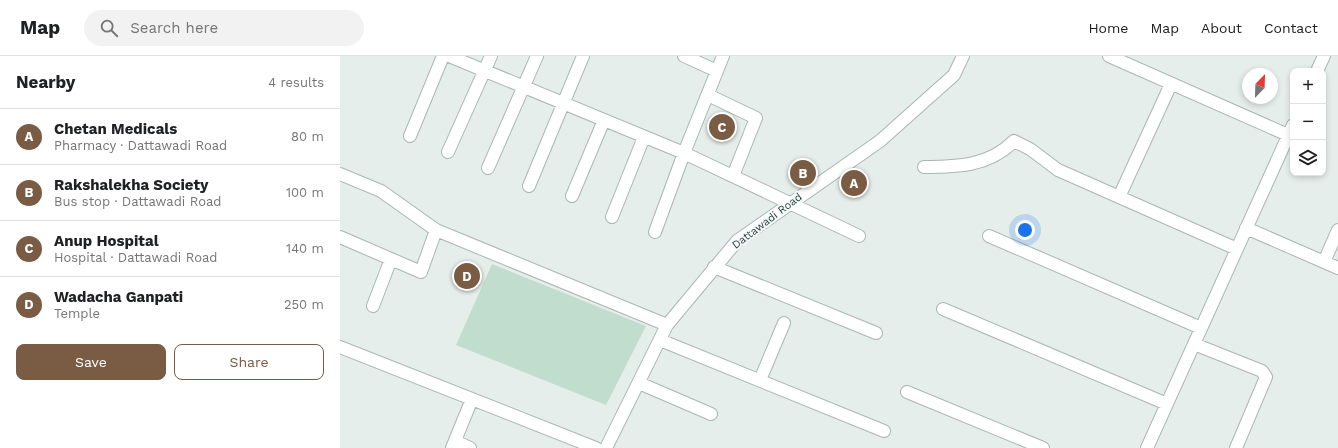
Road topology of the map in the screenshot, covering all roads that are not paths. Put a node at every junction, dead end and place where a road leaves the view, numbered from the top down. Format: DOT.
graph roads {
  1 [pos="443,56"];
  2 [pos="449,56"];
  3 [pos="491,56"];
  4 [pos="537,56"];
  5 [pos="583,56"];
  6 [pos="684,56"];
  7 [pos="723,56"];
  8 [pos="963,56"];
  9 [pos="1109,56"];
  10 [pos="1324,56"];
  11 [pos="1318,68"];
  12 [pos="485,71"];
  13 [pos="718,71"];
  14 [pos="1171,84"];
  15 [pos="524,87"];
  16 [pos="708,94"];
  17 [pos="563,103"];
  18 [pos="604,120"];
  19 [pos="1290,130"];
  20 [pos="1290,132"];
  21 [pos="410,136"];
  22 [pos="644,137"];
  23 [pos="448,152"];
  24 [pos="684,153"];
  25 [pos="924,167"];
  26 [pos="488,168"];
  27 [pos="340,174"];
  28 [pos="733,176"];
  29 [pos="530,186"];
  30 [pos="572,196"];
  31 [pos="1119,197"];
  32 [pos="790,204"];
  33 [pos="612,217"];
  34 [pos="1246,228"];
  35 [pos="436,230"];
  36 [pos="1338,230"];
  37 [pos="655,232"];
  38 [pos="859,236"];
  39 [pos="989,236"];
  40 [pos="340,237"];
  41 [pos="1237,249"];
  42 [pos="391,259"];
  43 [pos="1324,262"];
  44 [pos="714,267"];
  45 [pos="1338,268"];
  46 [pos="373,306"];
  47 [pos="943,309"];
  48 [pos="784,324"];
  49 [pos="667,325"];
  50 [pos="1201,328"];
  51 [pos="876,333"];
  52 [pos="660,340"];
  53 [pos="1194,344"];
  54 [pos="340,347"];
  55 [pos="760,380"];
  56 [pos="638,383"];
  57 [pos="907,392"];
  58 [pos="472,399"];
  59 [pos="1167,404"];
  60 [pos="710,414"];
  61 [pos="884,431"];
  62 [pos="453,444"];
  63 [pos="470,448"];
  64 [pos="596,448"];
  65 [pos="606,448"];
  66 [pos="1043,448"];
  67 [pos="1147,448"];
  68 [pos="1236,448"];
  1 -- 21 [label="street"];
  2 -- 12 [label="street"];
  3 -- 12 [label="street"];
  4 -- 15 [label="street"];
  5 -- 17 [label="street"];
  6 -- 13 [label="street"];
  7 -- 13 [label="street"];
  8 -- 32 [label="street, Dattawadi Road"];
  9 -- 14 [label="street"];
  10 -- 11 [label="street"];
  12 -- 15 [label="street"];
  12 -- 23 [label="street"];
  13 -- 16 [label="street"];
  14 -- 19 [label="street"];
  14 -- 31 [label="street"];
  15 -- 17 [label="street"];
  15 -- 26 [label="street"];
  16 -- 24 [label="street"];
  16 -- 28 [label="street"];
  17 -- 18 [label="street"];
  17 -- 29 [label="street"];
  18 -- 22 [label="street"];
  18 -- 30 [label="street"];
  20 -- 34 [label="street"];
  22 -- 24 [label="street"];
  22 -- 33 [label="street"];
  24 -- 28 [label="street"];
  24 -- 37 [label="street"];
  25 -- 31 [label="street"];
  27 -- 35 [label="street"];
  28 -- 32 [label="street"];
  31 -- 41 [label="street"];
  32 -- 38 [label="street"];
  32 -- 44 [label="street, Dattawadi Road"];
  34 -- 41 [label="street"];
  34 -- 43 [label="street"];
  35 -- 42 [label="street"];
  35 -- 49 [label="street"];
  36 -- 43 [label="street"];
  39 -- 50 [label="street"];
  40 -- 42 [label="street"];
  41 -- 50 [label="street"];
  42 -- 46 [label="street"];
  43 -- 45 [label="street"];
  44 -- 49 [label="street, Dattawadi Road"];
  44 -- 51 [label="street"];
  47 -- 59 [label="street"];
  48 -- 55 [label="street"];
  49 -- 52 [label="street, Dattawadi Road"];
  50 -- 53 [label="street"];
  52 -- 55 [label="street"];
  52 -- 56 [label="street, Dattawadi Road"];
  53 -- 59 [label="street"];
  53 -- 68 [label="street"];
  54 -- 58 [label="street"];
  55 -- 61 [label="street"];
  56 -- 60 [label="street"];
  56 -- 65 [label="street, Dattawadi Road"];
  57 -- 66 [label="street"];
  58 -- 62 [label="street"];
  58 -- 64 [label="street"];
  59 -- 67 [label="street"];
  62 -- 63 [label="street"];
}
